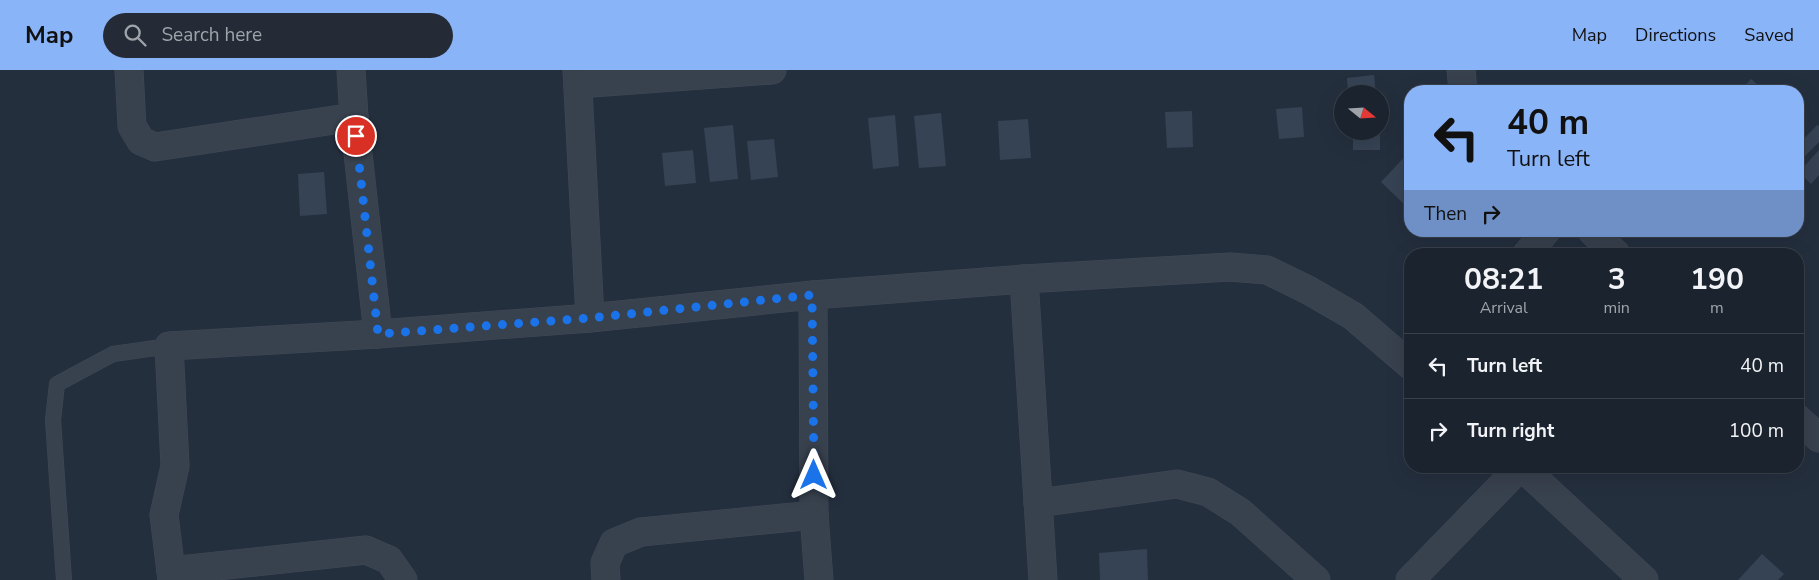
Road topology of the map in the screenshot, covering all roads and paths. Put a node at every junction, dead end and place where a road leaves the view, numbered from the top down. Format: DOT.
graph roads {
  1 [pos="129,70"];
  2 [pos="351,70"];
  3 [pos="772,70"];
  4 [pos="1461,70"];
  5 [pos="578,77"];
  6 [pos="1462,85"];
  7 [pos="354,117"];
  8 [pos="1541,237"];
  9 [pos="1598,237"];
  10 [pos="1532,248"];
  11 [pos="1610,248"];
  12 [pos="1024,279"];
  13 [pos="812,295"];
  14 [pos="590,318"];
  15 [pos="378,334"];
  16 [pos="169,346"];
  17 [pos="1404,361"];
  18 [pos="1804,424"];
  19 [pos="1819,438"];
  20 [pos="1514,473"];
  21 [pos="1529,473"];
  22 [pos="1038,503"];
  23 [pos="814,515"];
  24 [pos="171,575"];
  25 [pos="64,580"];
  26 [pos="403,580"];
  27 [pos="606,580"];
  28 [pos="819,580"];
  29 [pos="1043,580"];
  30 [pos="1316,580"];
  31 [pos="1410,580"];
  32 [pos="1644,580"];
  1 -- 7 [label="street"];
  2 -- 7 [label="street"];
  3 -- 5 [label="street"];
  4 -- 6 [label="street"];
  5 -- 14 [label="street"];
  7 -- 15 [label="street"];
  8 -- 10 [label="street"];
  9 -- 11 [label="street"];
  12 -- 13 [label="street"];
  12 -- 17 [label="street"];
  12 -- 22 [label="street"];
  13 -- 14 [label="street"];
  13 -- 23 [label="street"];
  14 -- 15 [label="street"];
  15 -- 16 [label="street"];
  16 -- 24 [label="street"];
  16 -- 25 [label="lane"];
  18 -- 19 [label="street"];
  20 -- 31 [label="street"];
  21 -- 32 [label="street"];
  22 -- 29 [label="street"];
  22 -- 30 [label="street"];
  23 -- 27 [label="street"];
  23 -- 28 [label="street"];
  24 -- 26 [label="street"];
}
